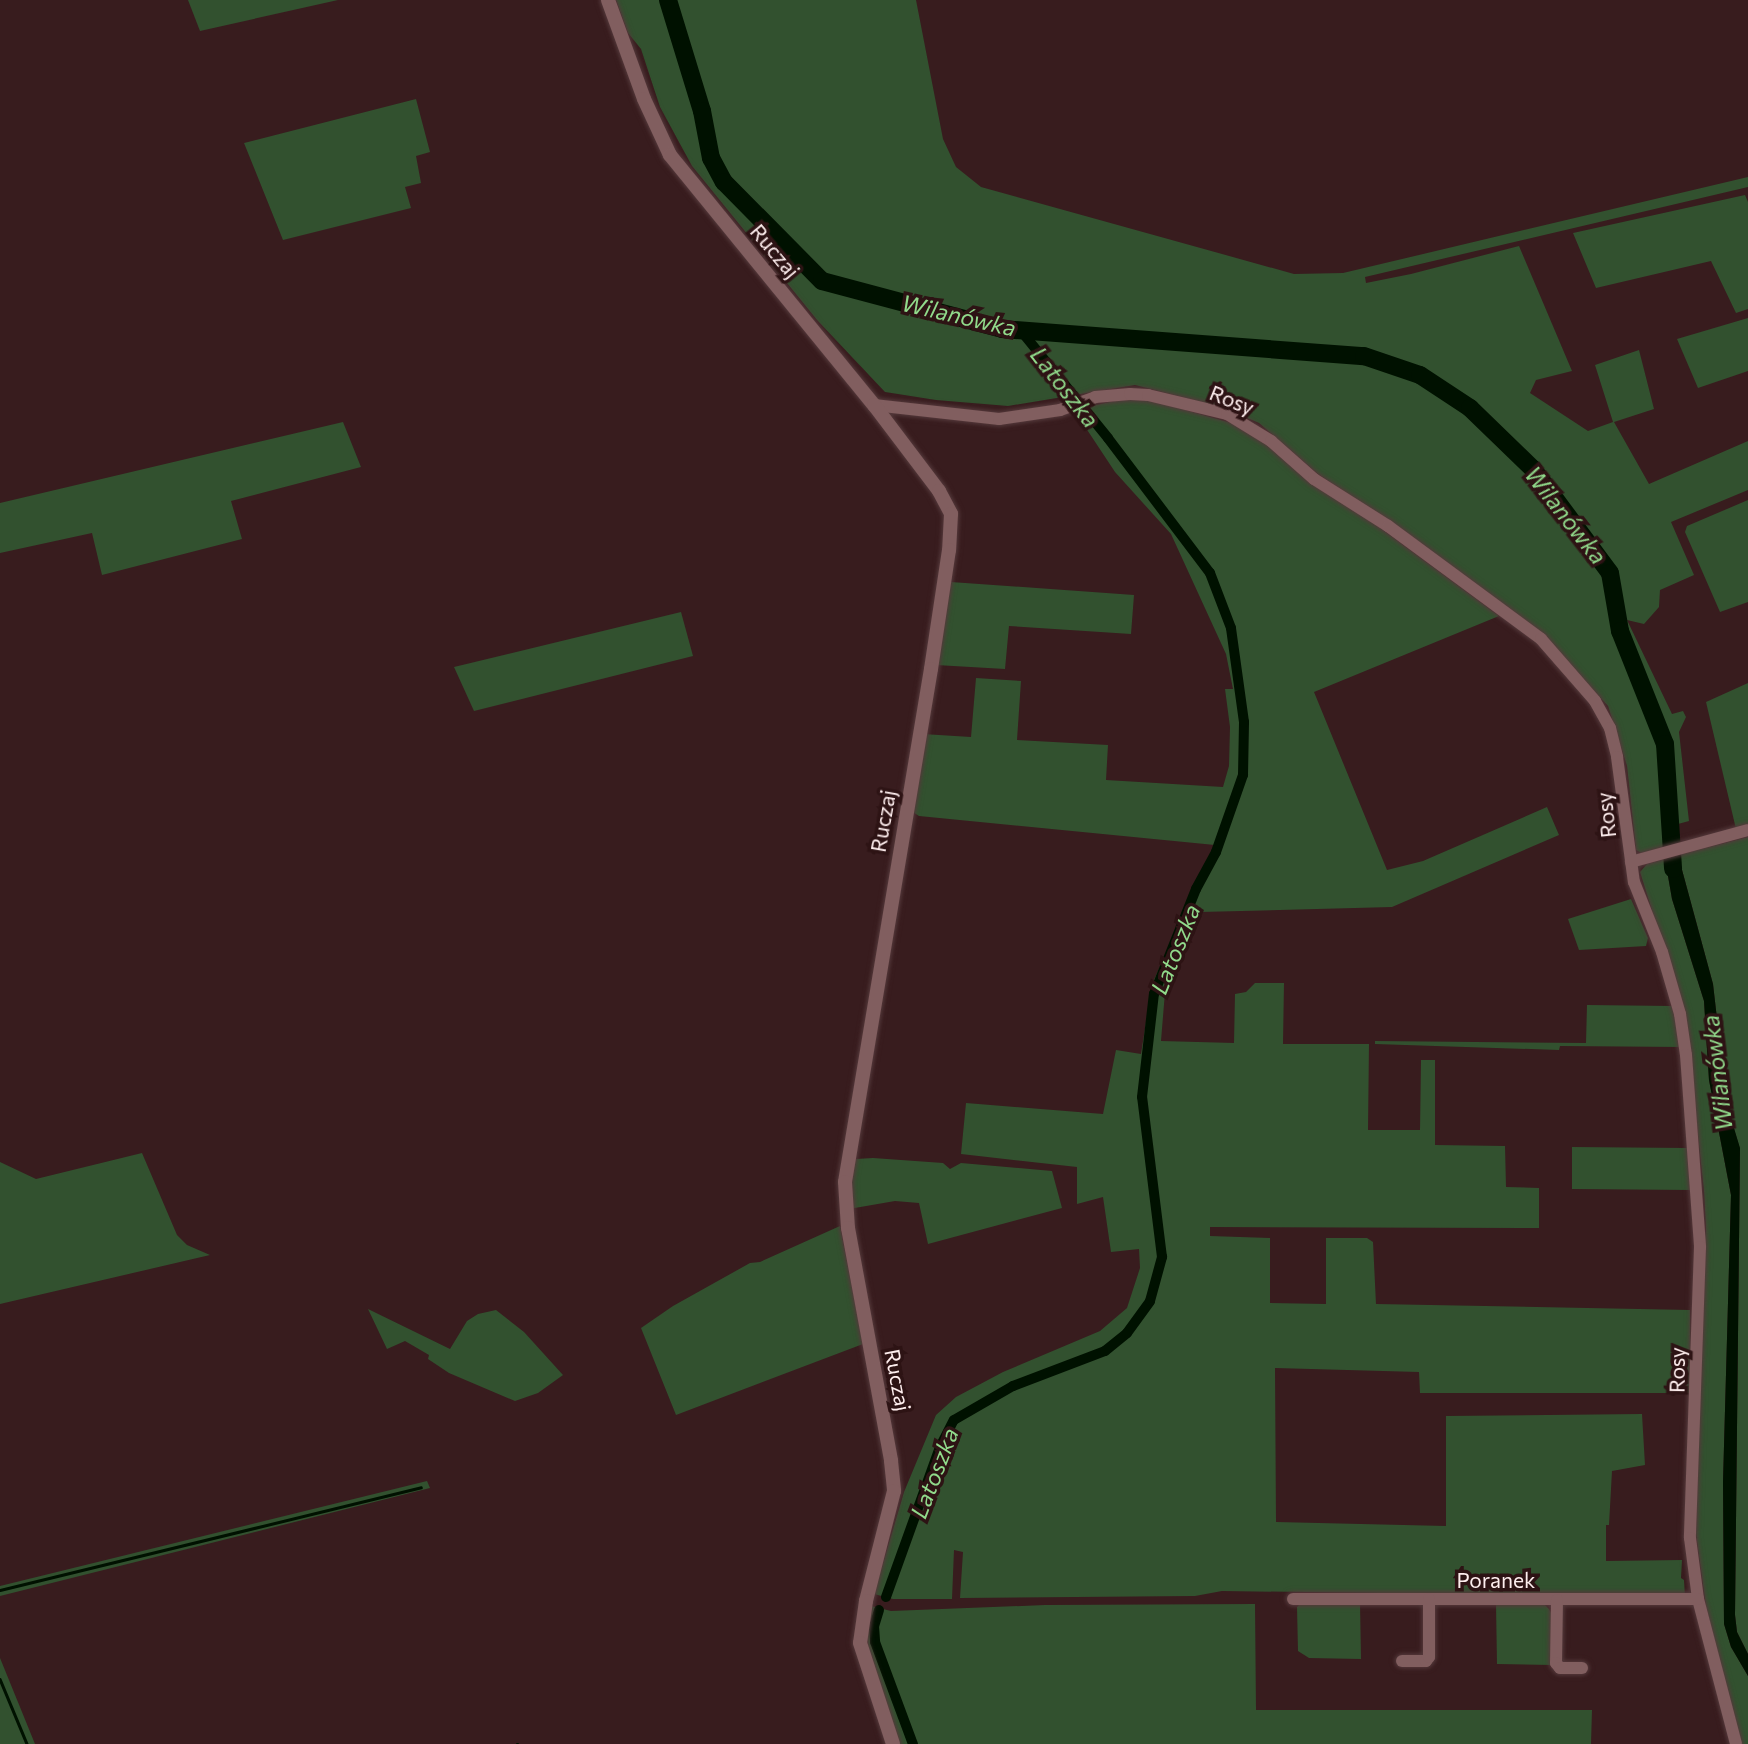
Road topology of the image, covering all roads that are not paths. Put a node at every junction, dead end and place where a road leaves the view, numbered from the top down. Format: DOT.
graph roads {
  1 [pos="608,0"];
  2 [pos="874,405"];
  3 [pos="1748,830"];
  4 [pos="1631,862"];
  5 [pos="1293,1599"];
  6 [pos="1429,1599"];
  7 [pos="1698,1599"];
  8 [pos="1557,1600"];
  9 [pos="1402,1661"];
  10 [pos="1582,1668"];
  11 [pos="893,1744"];
  12 [pos="1736,1744"];
  1 -- 2 [label="street, Ruczaj"];
  2 -- 4 [label="street, Rosy"];
  2 -- 11 [label="street, Ruczaj"];
  3 -- 4 [label="street"];
  4 -- 7 [label="street, Rosy"];
  5 -- 6 [label="street, Poranek"];
  6 -- 8 [label="street, Poranek"];
  6 -- 9 [label="street"];
  7 -- 8 [label="street, Poranek"];
  7 -- 12 [label="street, Rosy"];
  8 -- 10 [label="street"];
}
